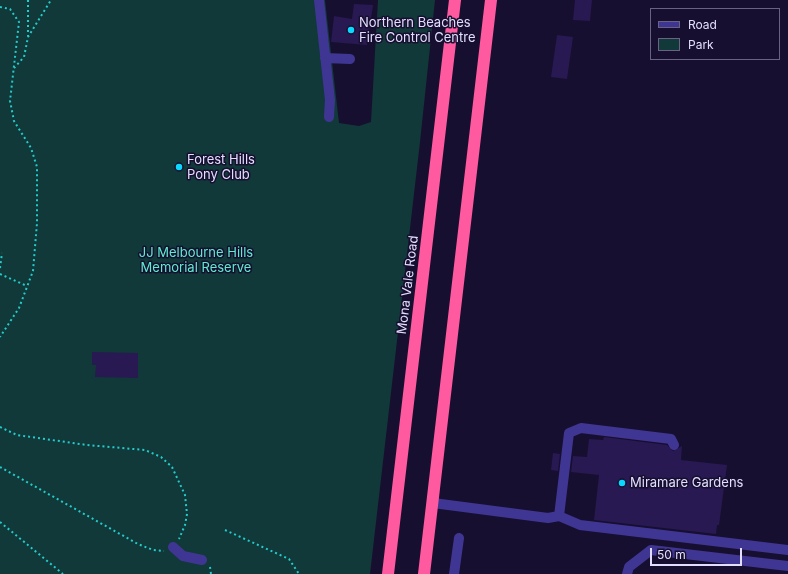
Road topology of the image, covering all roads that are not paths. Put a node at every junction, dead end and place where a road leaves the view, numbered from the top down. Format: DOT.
graph roads {
  1 [pos="319,0"];
  2 [pos="456,0"];
  3 [pos="491,0"];
  4 [pos="325,58"];
  5 [pos="350,59"];
  6 [pos="329,117"];
  7 [pos="674,446"];
  8 [pos="433,503"];
  9 [pos="559,516"];
  10 [pos="459,538"];
  11 [pos="173,547"];
  12 [pos="788,550"];
  13 [pos="202,560"];
  14 [pos="788,566"];
  15 [pos="388,574"];
  16 [pos="424,574"];
  17 [pos="454,574"];
  18 [pos="626,574"];
  1 -- 4 [label="street"];
  2 -- 15 [label="highway, Mona Vale Road"];
  3 -- 8 [label="highway"];
  4 -- 5 [label="street"];
  4 -- 6 [label="street"];
  7 -- 9 [label="street"];
  8 -- 9 [label="street"];
  8 -- 16 [label="highway"];
  9 -- 12 [label="street"];
  10 -- 17 [label="street"];
  11 -- 13 [label="street"];
  14 -- 18 [label="street"];
}
